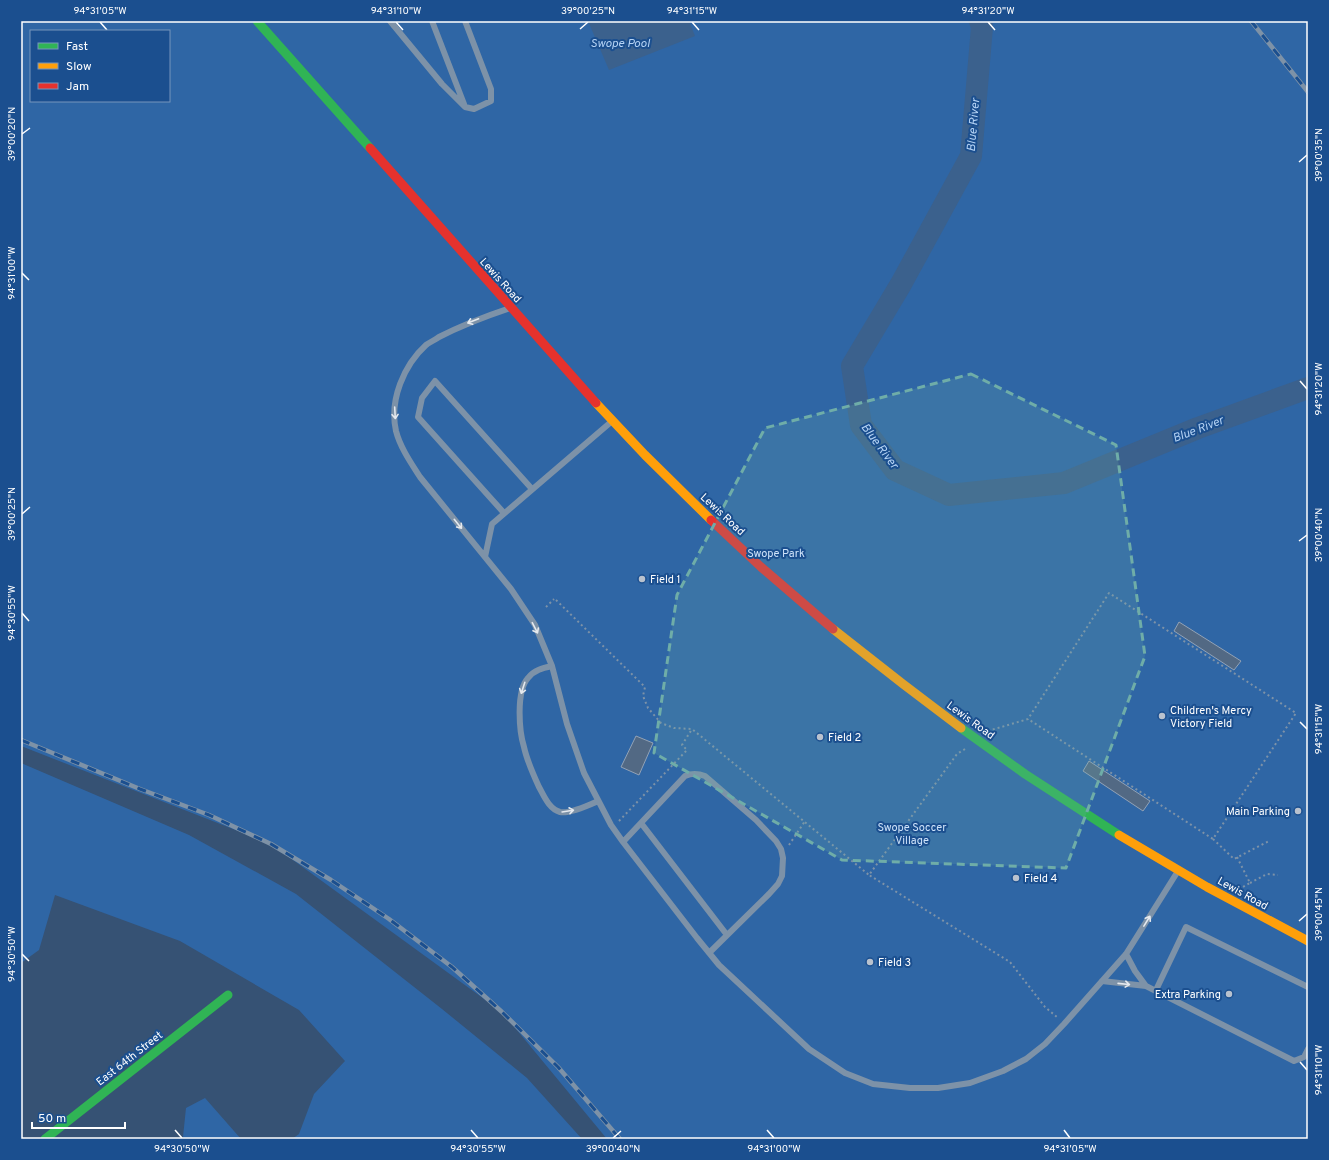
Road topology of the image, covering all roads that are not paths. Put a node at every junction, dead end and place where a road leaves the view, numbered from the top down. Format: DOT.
graph roads {
  1 [pos="257,21"];
  2 [pos="390,21"];
  3 [pos="432,21"];
  4 [pos="465,21"];
  5 [pos="465,107"];
  6 [pos="510,308"];
  7 [pos="612,421"];
  8 [pos="532,489"];
  9 [pos="504,513"];
  10 [pos="485,557"];
  11 [pos="552,666"];
  12 [pos="598,801"];
  13 [pos="640,823"];
  14 [pos="623,842"];
  15 [pos="1179,870"];
  16 [pos="727,935"];
  17 [pos="1308,941"];
  18 [pos="709,953"];
  19 [pos="1126,954"];
  20 [pos="1102,981"];
  21 [pos="1146,986"];
  22 [pos="1308,986"];
  23 [pos="1156,990"];
  24 [pos="228,995"];
  25 [pos="1308,1049"];
  26 [pos="45,1139"];
  1 -- 6 [label="street, Lewis Road"];
  2 -- 5 [label="lane"];
  3 -- 5 [label="lane"];
  4 -- 5 [label="lane"];
  6 -- 7 [label="street, Lewis Road"];
  6 -- 10 [label="lane, one-way"];
  7 -- 8 [label="lane"];
  7 -- 15 [label="street, Lewis Road"];
  8 -- 9 [label="lane"];
  8 -- 9 [label="lane"];
  9 -- 10 [label="lane"];
  10 -- 11 [label="lane, one-way"];
  11 -- 12 [label="lane"];
  11 -- 12 [label="lane, one-way"];
  12 -- 14 [label="lane"];
  13 -- 14 [label="lane"];
  13 -- 16 [label="lane"];
  13 -- 16 [label="lane"];
  14 -- 18 [label="lane"];
  15 -- 17 [label="street, Lewis Road"];
  19 -- 15 [label="lane, one-way"];
  16 -- 18 [label="lane"];
  18 -- 20 [label="lane"];
  19 -- 20 [label="lane"];
  19 -- 21 [label="lane"];
  20 -- 21 [label="lane, one-way"];
  21 -- 23 [label="lane"];
  22 -- 23 [label="lane"];
  23 -- 25 [label="lane"];
  24 -- 26 [label="street, East 64th Street"];
}
